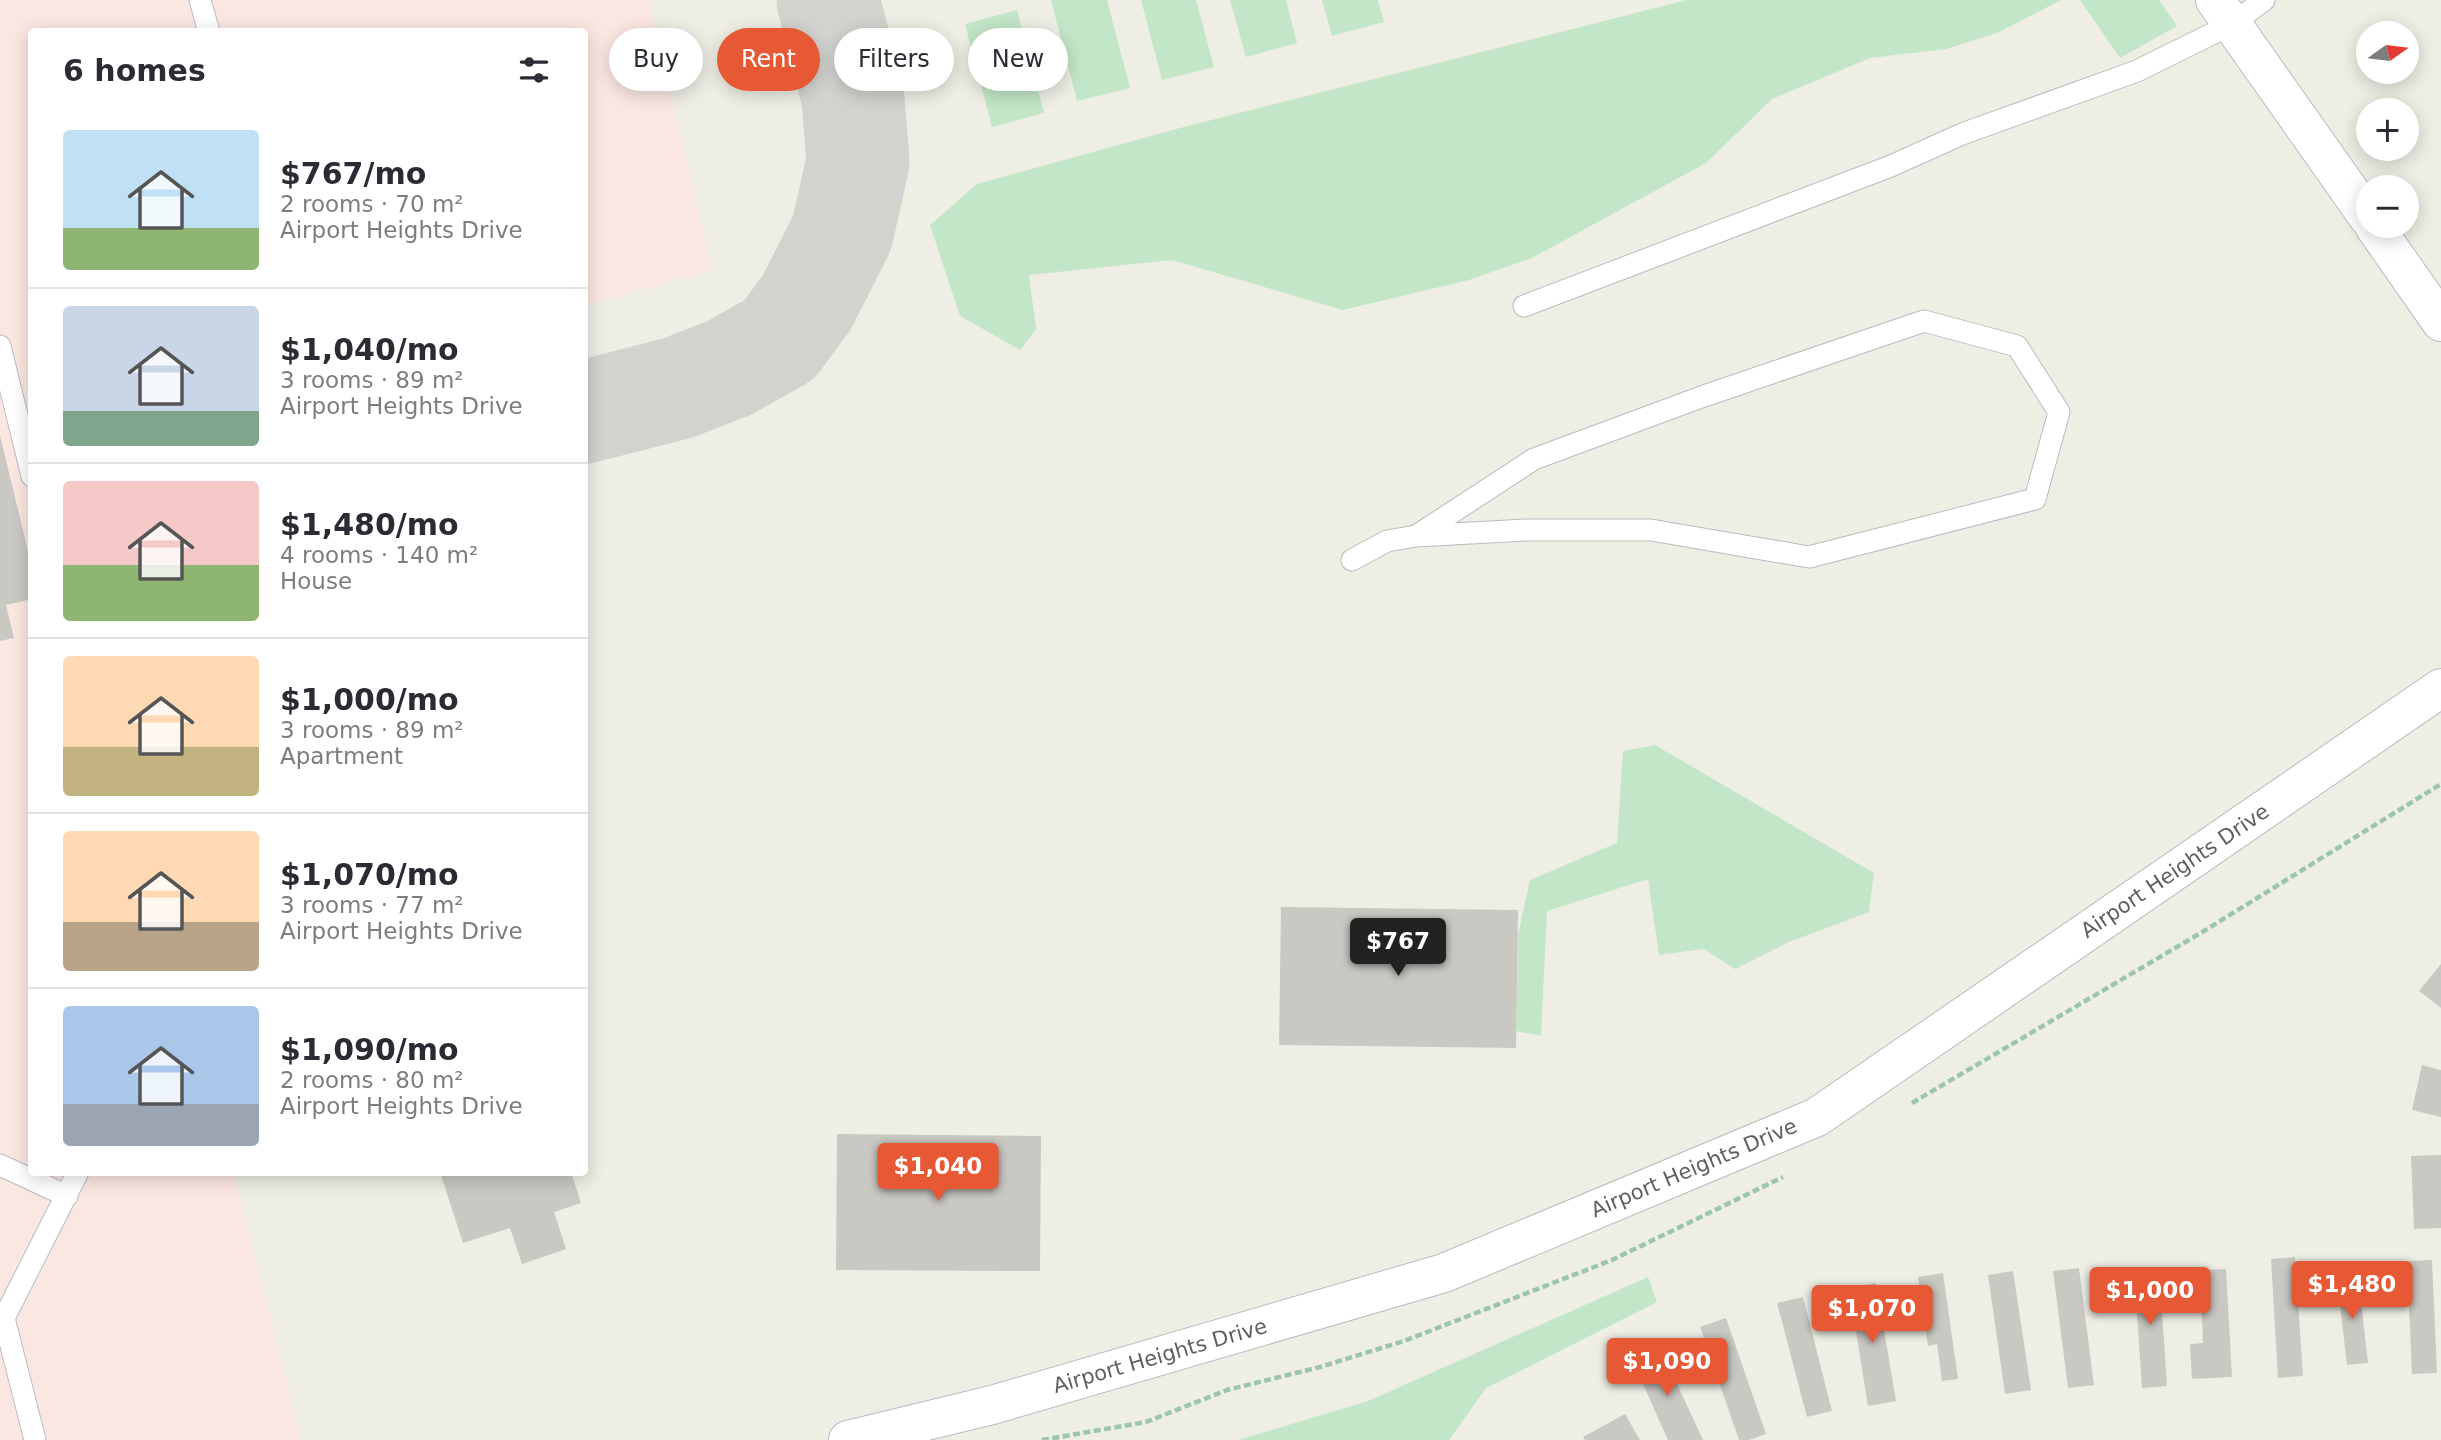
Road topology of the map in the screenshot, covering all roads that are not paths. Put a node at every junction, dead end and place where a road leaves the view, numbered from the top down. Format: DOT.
graph roads {
  1 [pos="200,0"];
  2 [pos="2263,0"];
  3 [pos="2223,12"];
  4 [pos="208,28"];
  5 [pos="2356,201"];
  6 [pos="2382,238"];
  7 [pos="1524,306"];
  8 [pos="2441,322"];
  9 [pos="0,346"];
  10 [pos="28,460"];
  11 [pos="1416,536"];
  12 [pos="1352,560"];
  13 [pos="2441,688"];
  14 [pos="0,1165"];
  15 [pos="76,1176"];
  16 [pos="67,1196"];
  17 [pos="2,1320"];
  18 [pos="35,1440"];
  19 [pos="848,1440"];
  1 -- 4 [label="lane"];
  2 -- 3 [label="lane"];
  3 -- 5 [label="street"];
  3 -- 7 [label="lane"];
  6 -- 8 [label="street"];
  9 -- 10 [label="lane"];
  11 -- 11 [label="lane"];
  11 -- 12 [label="lane"];
  13 -- 19 [label="street, Airport Heights Drive"];
  14 -- 16 [label="lane"];
  15 -- 16 [label="lane"];
  16 -- 17 [label="lane"];
  17 -- 18 [label="lane"];
}
